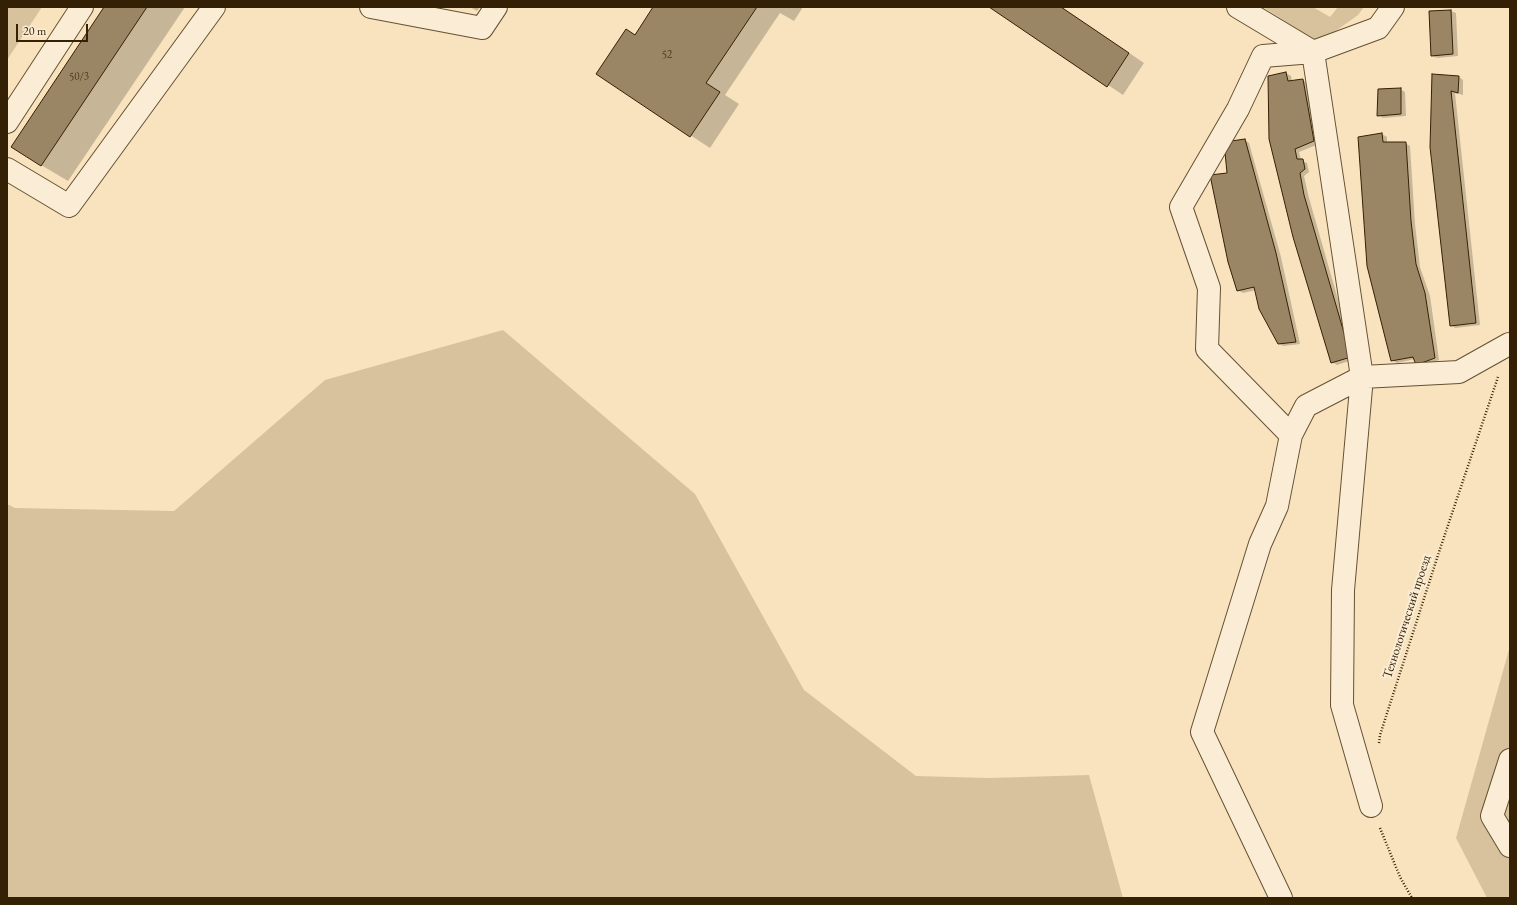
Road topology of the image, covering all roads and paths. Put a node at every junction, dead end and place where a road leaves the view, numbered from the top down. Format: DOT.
graph roads {
  1 [pos="82,7"];
  2 [pos="214,7"];
  3 [pos="371,7"];
  4 [pos="496,7"];
  5 [pos="1238,7"];
  6 [pos="1393,7"];
  7 [pos="1313,52"];
  8 [pos="7,122"];
  9 [pos="7,169"];
  10 [pos="1509,344"];
  11 [pos="1362,377"];
  12 [pos="1291,435"];
  13 [pos="1378,749"];
  14 [pos="1510,760"];
  15 [pos="1371,806"];
  16 [pos="1510,846"];
  17 [pos="1275,894"];
  18 [pos="1412,898"];
  1 -- 8 [label="street"];
  2 -- 9 [label="street"];
  3 -- 4 [label="street"];
  5 -- 7 [label="street"];
  6 -- 7 [label="street"];
  7 -- 11 [label="street"];
  7 -- 12 [label="street"];
  10 -- 11 [label="street"];
  10 -- 13 [label="path, Технологический проезд"];
  11 -- 12 [label="street"];
  11 -- 15 [label="street"];
  12 -- 17 [label="street"];
  14 -- 16 [label="street"];
  15 -- 18 [label="path"];
}
